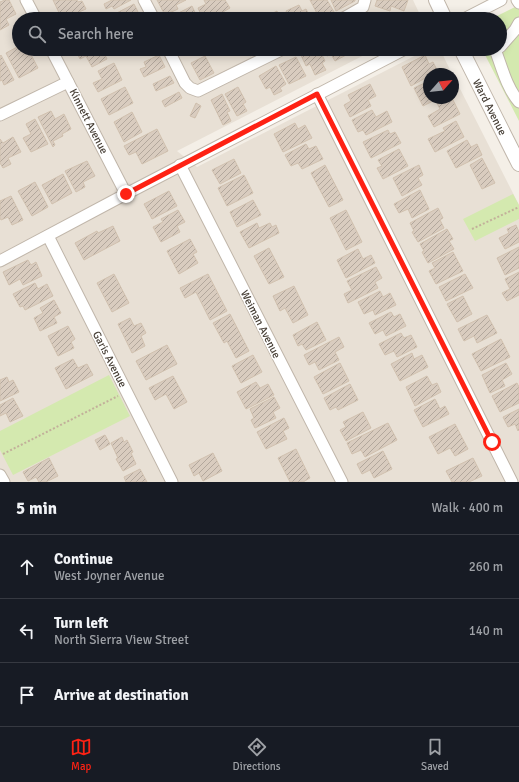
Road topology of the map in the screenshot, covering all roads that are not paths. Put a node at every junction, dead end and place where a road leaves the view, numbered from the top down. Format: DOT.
graph roads {
  1 [pos="26,0"];
  2 [pos="144,0"];
  3 [pos="365,0"];
  4 [pos="436,0"];
  5 [pos="501,0"];
  6 [pos="517,0"];
  7 [pos="519,3"];
  8 [pos="32,12"];
  9 [pos="150,12"];
  10 [pos="354,12"];
  11 [pos="442,12"];
  12 [pos="478,12"];
  13 [pos="519,23"];
  14 [pos="507,37"];
  15 [pos="55,56"];
  16 [pos="172,56"];
  17 [pos="269,56"];
  18 [pos="391,56"];
  19 [pos="465,56"];
  20 [pos="498,56"];
  21 [pos="68,82"];
  22 [pos="317,94"];
  23 [pos="519,102"];
  24 [pos="0,116"];
  25 [pos="519,164"];
  26 [pos="180,166"];
  27 [pos="126,194"];
  28 [pos="48,236"];
  29 [pos="0,261"];
  30 [pos="0,475"];
  31 [pos="4,482"];
  32 [pos="172,482"];
  33 [pos="342,482"];
  34 [pos="512,482"];
  1 -- 8 [label="street"];
  2 -- 9 [label="street"];
  3 -- 10 [label="street"];
  4 -- 11 [label="street"];
  5 -- 12 [label="street"];
  6 -- 7 [label="street"];
  13 -- 14 [label="street"];
  15 -- 21 [label="street, Kinnett Avenue"];
  16 -- 17 [label="street"];
  18 -- 22 [label="street"];
  19 -- 25 [label="street, Ward Avenue"];
  20 -- 23 [label="street"];
  21 -- 24 [label="street"];
  21 -- 27 [label="street, Kinnett Avenue"];
  22 -- 26 [label="street"];
  22 -- 34 [label="street"];
  26 -- 27 [label="street"];
  26 -- 33 [label="street, Weiman Avenue"];
  27 -- 28 [label="street"];
  28 -- 29 [label="street"];
  28 -- 32 [label="street, Garis Avenue"];
  30 -- 31 [label="street"];
}
